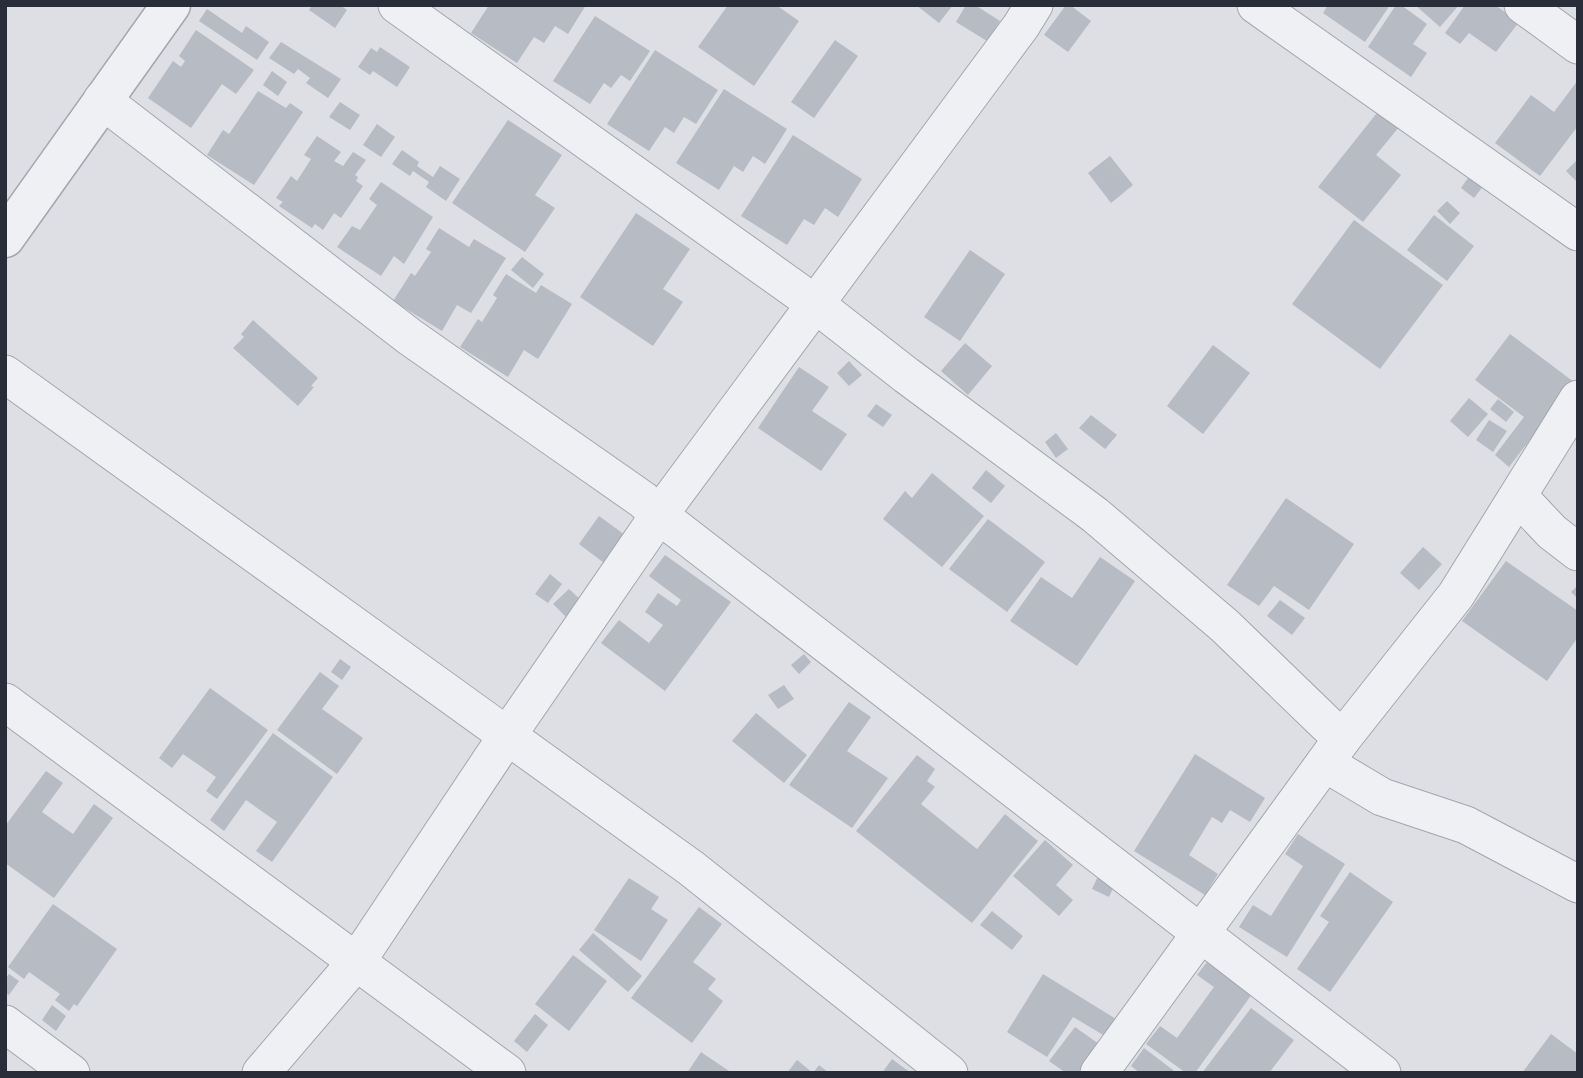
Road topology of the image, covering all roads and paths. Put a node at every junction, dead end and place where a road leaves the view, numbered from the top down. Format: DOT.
graph roads {
  1 [pos="171,5"];
  2 [pos="397,5"];
  3 [pos="1034,5"];
  4 [pos="1256,5"];
  5 [pos="1522,5"];
  6 [pos="1578,45"];
  7 [pos="102,100"];
  8 [pos="11,217"];
  9 [pos="1578,232"];
  10 [pos="814,303"];
  11 [pos="5,374"];
  12 [pos="1578,399"];
  13 [pos="1519,496"];
  14 [pos="659,515"];
  15 [pos="1578,552"];
  16 [pos="5,702"];
  17 [pos="507,736"];
  18 [pos="1334,751"];
  19 [pos="1578,884"];
  20 [pos="1203,933"];
  21 [pos="358,961"];
  22 [pos="5,1024"];
  23 [pos="71,1073"];
  24 [pos="261,1073"];
  25 [pos="507,1073"];
  26 [pos="949,1073"];
  27 [pos="1099,1073"];
  28 [pos="1382,1073"];
  1 -- 7 [label="street"];
  2 -- 10 [label="street"];
  3 -- 10 [label="street"];
  4 -- 9 [label="street"];
  5 -- 6 [label="street"];
  7 -- 8 [label="street"];
  7 -- 14 [label="street"];
  10 -- 14 [label="street"];
  10 -- 18 [label="street"];
  11 -- 17 [label="street"];
  12 -- 13 [label="street"];
  13 -- 15 [label="street"];
  13 -- 18 [label="street"];
  14 -- 17 [label="street"];
  14 -- 20 [label="street"];
  16 -- 21 [label="street"];
  17 -- 21 [label="street"];
  17 -- 26 [label="street"];
  18 -- 19 [label="street"];
  18 -- 20 [label="street"];
  20 -- 27 [label="street"];
  20 -- 28 [label="street"];
  21 -- 24 [label="street"];
  21 -- 25 [label="street"];
  22 -- 23 [label="street"];
}
